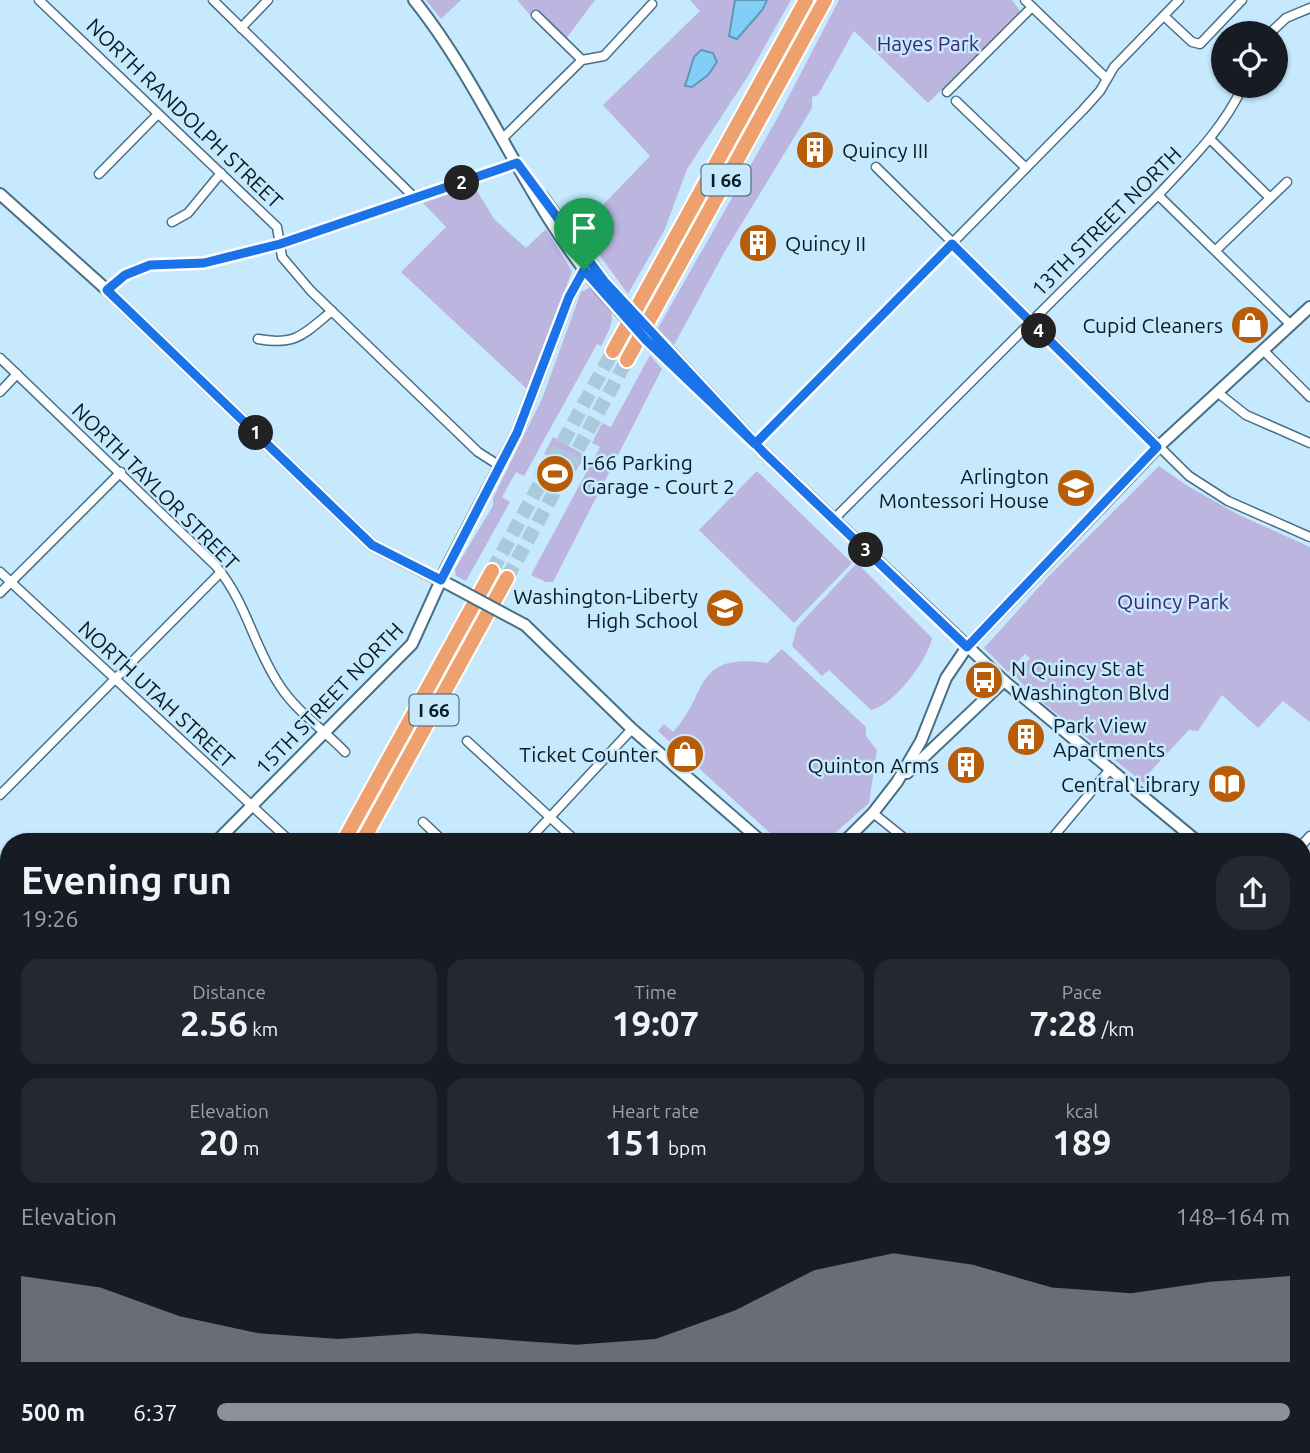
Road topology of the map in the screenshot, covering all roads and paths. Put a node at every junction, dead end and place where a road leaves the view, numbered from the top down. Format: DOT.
graph roads {
  1 [pos="39,0"];
  2 [pos="213,0"];
  3 [pos="268,0"];
  4 [pos="414,0"];
  5 [pos="806,0"];
  6 [pos="825,0"];
  7 [pos="1025,0"];
  8 [pos="1179,0"];
  9 [pos="1242,0"];
  10 [pos="1300,1"];
  11 [pos="652,4"];
  12 [pos="1032,7"];
  13 [pos="1308,8"];
  14 [pos="536,15"];
  15 [pos="1164,16"];
  16 [pos="1283,21"];
  17 [pos="242,28"];
  18 [pos="582,60"];
  19 [pos="1106,78"];
  20 [pos="947,93"];
  21 [pos="1237,98"];
  22 [pos="956,101"];
  23 [pos="158,114"];
  24 [pos="503,137"];
  25 [pos="1210,139"];
  26 [pos="517,163"];
  27 [pos="876,167"];
  28 [pos="1026,168"];
  29 [pos="221,173"];
  30 [pos="99,174"];
  31 [pos="1287,182"];
  32 [pos="0,194"];
  33 [pos="1158,195"];
  34 [pos="415,198"];
  35 [pos="1270,198"];
  36 [pos="172,222"];
  37 [pos="280,244"];
  38 [pos="952,244"];
  39 [pos="1216,250"];
  40 [pos="587,266"];
  41 [pos="107,290"];
  42 [pos="1310,307"];
  43 [pos="332,311"];
  44 [pos="1030,323"];
  45 [pos="1291,325"];
  46 [pos="258,339"];
  47 [pos="1263,350"];
  48 [pos="613,351"];
  49 [pos="0,358"];
  50 [pos="626,360"];
  51 [pos="18,374"];
  52 [pos="0,392"];
  53 [pos="1217,392"];
  54 [pos="1310,397"];
  55 [pos="752,440"];
  56 [pos="1310,443"];
  57 [pos="1157,447"];
  58 [pos="500,466"];
  59 [pos="121,472"];
  60 [pos="834,519"];
  61 [pos="1310,537"];
  62 [pos="492,570"];
  63 [pos="0,572"];
  64 [pos="221,572"];
  65 [pos="507,578"];
  66 [pos="441,580"];
  67 [pos="11,582"];
  68 [pos="0,593"];
  69 [pos="967,647"];
  70 [pos="115,679"];
  71 [pos="1004,681"];
  72 [pos="632,729"];
  73 [pos="326,733"];
  74 [pos="467,741"];
  75 [pos="345,752"];
  76 [pos="1111,768"];
  77 [pos="897,782"];
  78 [pos="0,794"];
  79 [pos="252,806"];
  80 [pos="873,813"];
  81 [pos="550,817"];
  82 [pos="423,822"];
  83 [pos="225,833"];
  84 [pos="281,833"];
  85 [pos="347,833"];
  86 [pos="367,833"];
  87 [pos="435,833"];
  88 [pos="535,833"];
  89 [pos="567,833"];
  90 [pos="752,833"];
  91 [pos="853,833"];
  92 [pos="898,833"];
  93 [pos="1057,833"];
  94 [pos="1187,833"];
  1 -- 23 [label="street, NORTH RANDOLPH STREET"];
  2 -- 17 [label="street"];
  3 -- 17 [label="street"];
  4 -- 24 [label="main road"];
  5 -- 48 [label="highway, I 66"];
  6 -- 50 [label="highway, I 66"];
  7 -- 12 [label="street"];
  8 -- 15 [label="street"];
  9 -- 15 [label="street"];
  10 -- 13 [label="street"];
  11 -- 18 [label="street"];
  12 -- 19 [label="street"];
  12 -- 20 [label="street"];
  13 -- 16 [label="street"];
  14 -- 18 [label="street"];
  15 -- 19 [label="street"];
  17 -- 34 [label="street"];
  18 -- 24 [label="street"];
  19 -- 28 [label="street"];
  21 -- 25 [label="street, 13TH STREET NORTH"];
  22 -- 28 [label="street"];
  23 -- 29 [label="street, NORTH RANDOLPH STREET"];
  23 -- 30 [label="street"];
  24 -- 26 [label="main road"];
  25 -- 33 [label="street, 13TH STREET NORTH"];
  25 -- 35 [label="street"];
  26 -- 34 [label="street"];
  26 -- 40 [label="main road"];
  27 -- 38 [label="street"];
  28 -- 38 [label="street"];
  29 -- 36 [label="street"];
  29 -- 37 [label="street, NORTH RANDOLPH STREET"];
  31 -- 35 [label="street"];
  32 -- 41 [label="main road"];
  33 -- 39 [label="street"];
  33 -- 44 [label="street, 13TH STREET NORTH"];
  34 -- 37 [label="street"];
  35 -- 39 [label="street"];
  37 -- 41 [label="street"];
  37 -- 43 [label="street, NORTH RANDOLPH STREET"];
  38 -- 44 [label="street"];
  38 -- 55 [label="street"];
  39 -- 45 [label="street"];
  40 -- 55 [label="main road, bridge"];
  40 -- 58 [label="main road, 15TH STREET NORTH"];
  41 -- 66 [label="main road"];
  42 -- 45 [label="main road"];
  43 -- 46 [label="street"];
  43 -- 58 [label="street, NORTH RANDOLPH STREET"];
  44 -- 57 [label="street"];
  44 -- 60 [label="street, 13TH STREET NORTH"];
  45 -- 47 [label="main road"];
  47 -- 53 [label="main road"];
  47 -- 54 [label="street"];
  49 -- 51 [label="street, NORTH TAYLOR STREET"];
  51 -- 52 [label="street"];
  51 -- 59 [label="street, NORTH TAYLOR STREET"];
  53 -- 56 [label="street"];
  53 -- 57 [label="main road"];
  55 -- 60 [label="main road"];
  57 -- 61 [label="street"];
  57 -- 69 [label="main road"];
  58 -- 66 [label="main road, 15TH STREET NORTH"];
  59 -- 64 [label="street, NORTH TAYLOR STREET"];
  59 -- 67 [label="street"];
  60 -- 69 [label="main road"];
  62 -- 85 [label="highway, I 66"];
  63 -- 67 [label="street, NORTH UTAH STREET"];
  64 -- 70 [label="street"];
  64 -- 73 [label="street, NORTH TAYLOR STREET"];
  65 -- 86 [label="highway, I 66"];
  66 -- 72 [label="main road, bridge"];
  66 -- 73 [label="main road, 15TH STREET NORTH"];
  67 -- 68 [label="street"];
  67 -- 70 [label="street, NORTH UTAH STREET"];
  69 -- 71 [label="main road"];
  69 -- 77 [label="main road"];
  70 -- 78 [label="street"];
  70 -- 79 [label="street, NORTH UTAH STREET"];
  71 -- 76 [label="main road"];
  71 -- 77 [label="main road"];
  72 -- 81 [label="street"];
  72 -- 90 [label="main road"];
  73 -- 75 [label="street, NORTH TAYLOR STREET"];
  73 -- 79 [label="main road, 15TH STREET NORTH"];
  74 -- 81 [label="street"];
  76 -- 93 [label="street"];
  76 -- 94 [label="main road"];
  77 -- 80 [label="main road"];
  79 -- 83 [label="main road, 15TH STREET NORTH"];
  79 -- 84 [label="street, NORTH UTAH STREET"];
  80 -- 91 [label="main road"];
  80 -- 92 [label="street"];
  81 -- 88 [label="street"];
  81 -- 89 [label="street"];
  82 -- 87 [label="street"];
}
